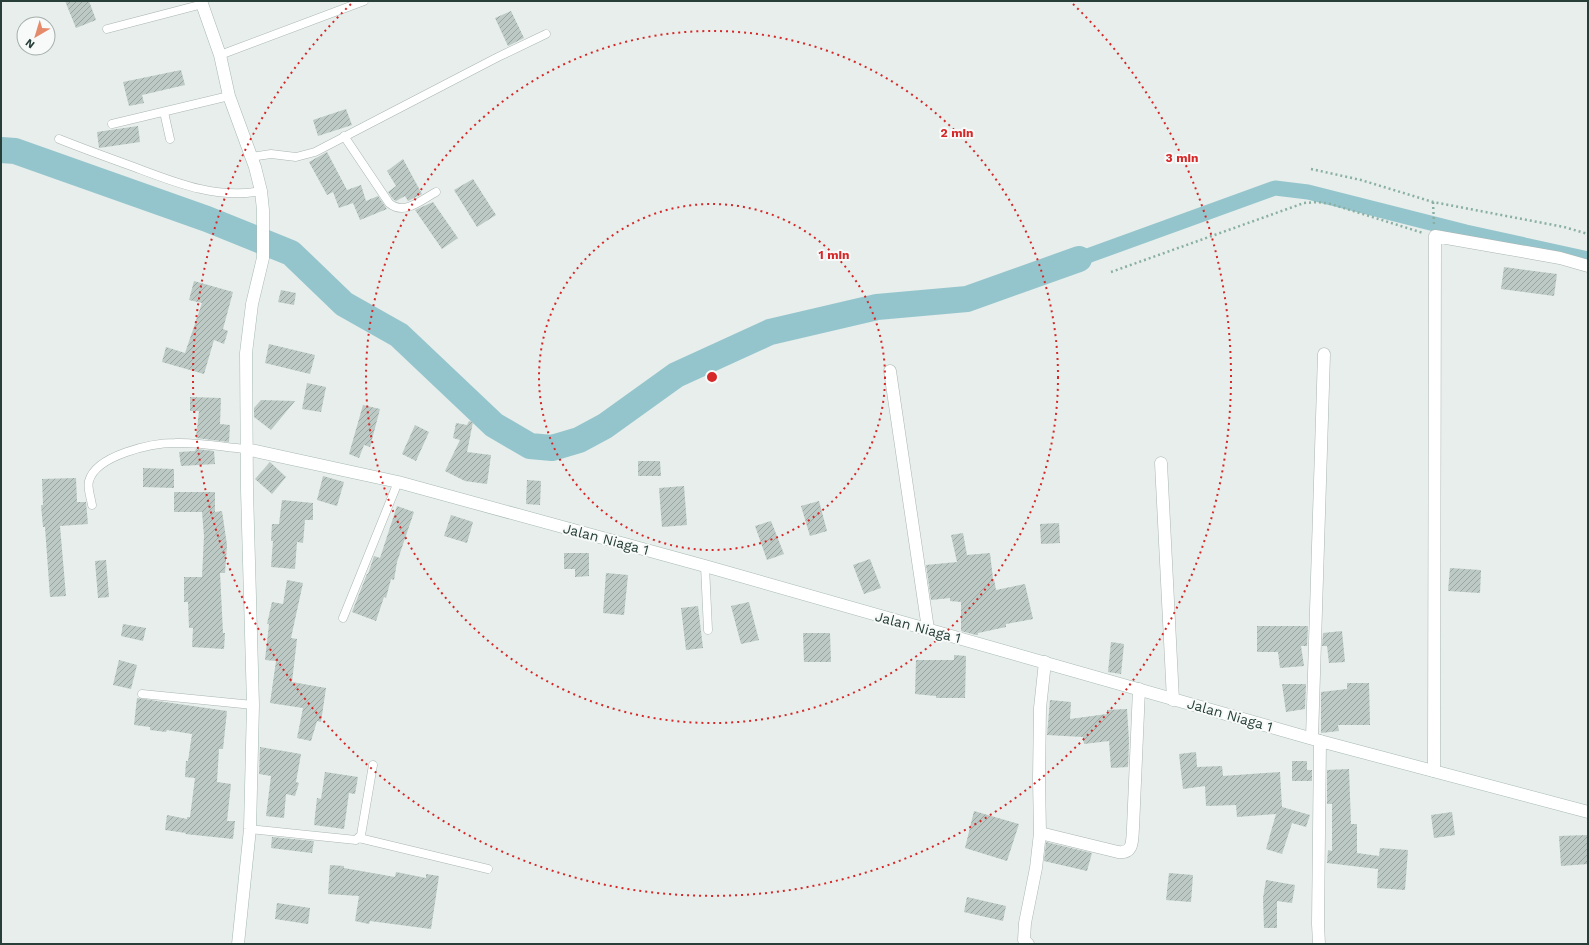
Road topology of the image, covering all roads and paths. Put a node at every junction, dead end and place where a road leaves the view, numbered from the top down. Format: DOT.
graph roads {
  1 [pos="364,1"];
  2 [pos="202,3"];
  3 [pos="107,30"];
  4 [pos="546,34"];
  5 [pos="220,55"];
  6 [pos="229,96"];
  7 [pos="164,112"];
  8 [pos="112,124"];
  9 [pos="344,136"];
  10 [pos="59,139"];
  11 [pos="170,139"];
  12 [pos="250,157"];
  13 [pos="1311,169"];
  14 [pos="261,191"];
  15 [pos="436,192"];
  16 [pos="1433,202"];
  17 [pos="1435,230"];
  18 [pos="1588,234"];
  19 [pos="1588,266"];
  20 [pos="1111,272"];
  21 [pos="1324,354"];
  22 [pos="890,371"];
  23 [pos="246,449"];
  24 [pos="1161,463"];
  25 [pos="398,482"];
  26 [pos="92,505"];
  27 [pos="705,566"];
  28 [pos="343,618"];
  29 [pos="708,630"];
  30 [pos="928,630"];
  31 [pos="1045,662"];
  32 [pos="1139,689"];
  33 [pos="142,694"];
  34 [pos="1173,700"];
  35 [pos="253,705"];
  36 [pos="1316,739"];
  37 [pos="373,765"];
  38 [pos="1434,771"];
  39 [pos="1588,812"];
  40 [pos="250,829"];
  41 [pos="1040,833"];
  42 [pos="359,838"];
  43 [pos="488,869"];
  44 [pos="238,944"];
  45 [pos="1028,944"];
  46 [pos="1319,944"];
  1 -- 5 [label="lane"];
  2 -- 3 [label="lane"];
  2 -- 5 [label="street"];
  4 -- 9 [label="lane"];
  5 -- 6 [label="street"];
  6 -- 7 [label="lane"];
  6 -- 12 [label="street"];
  7 -- 8 [label="lane"];
  7 -- 11 [label="lane"];
  9 -- 12 [label="lane"];
  9 -- 15 [label="lane"];
  10 -- 14 [label="lane"];
  12 -- 14 [label="street"];
  13 -- 16 [label="path"];
  14 -- 23 [label="street"];
  16 -- 17 [label="path"];
  16 -- 18 [label="path"];
  17 -- 19 [label="street"];
  17 -- 20 [label="path"];
  17 -- 38 [label="street"];
  21 -- 36 [label="street"];
  22 -- 30 [label="street"];
  23 -- 25 [label="street, Jalan Niaga 1"];
  23 -- 26 [label="lane"];
  23 -- 35 [label="street"];
  24 -- 34 [label="street"];
  25 -- 27 [label="street, Jalan Niaga 1"];
  25 -- 28 [label="lane"];
  27 -- 29 [label="lane"];
  27 -- 30 [label="street, Jalan Niaga 1"];
  30 -- 31 [label="street, Jalan Niaga 1"];
  31 -- 32 [label="street, Jalan Niaga 1"];
  31 -- 41 [label="street"];
  32 -- 34 [label="street, Jalan Niaga 1"];
  32 -- 41 [label="street"];
  33 -- 35 [label="lane"];
  34 -- 36 [label="street, Jalan Niaga 1"];
  35 -- 40 [label="street"];
  36 -- 38 [label="street, Jalan Niaga 1"];
  36 -- 46 [label="street"];
  37 -- 42 [label="lane"];
  38 -- 39 [label="street, Jalan Niaga 1"];
  40 -- 42 [label="lane"];
  40 -- 44 [label="street"];
  41 -- 45 [label="street"];
  42 -- 43 [label="lane"];
}
